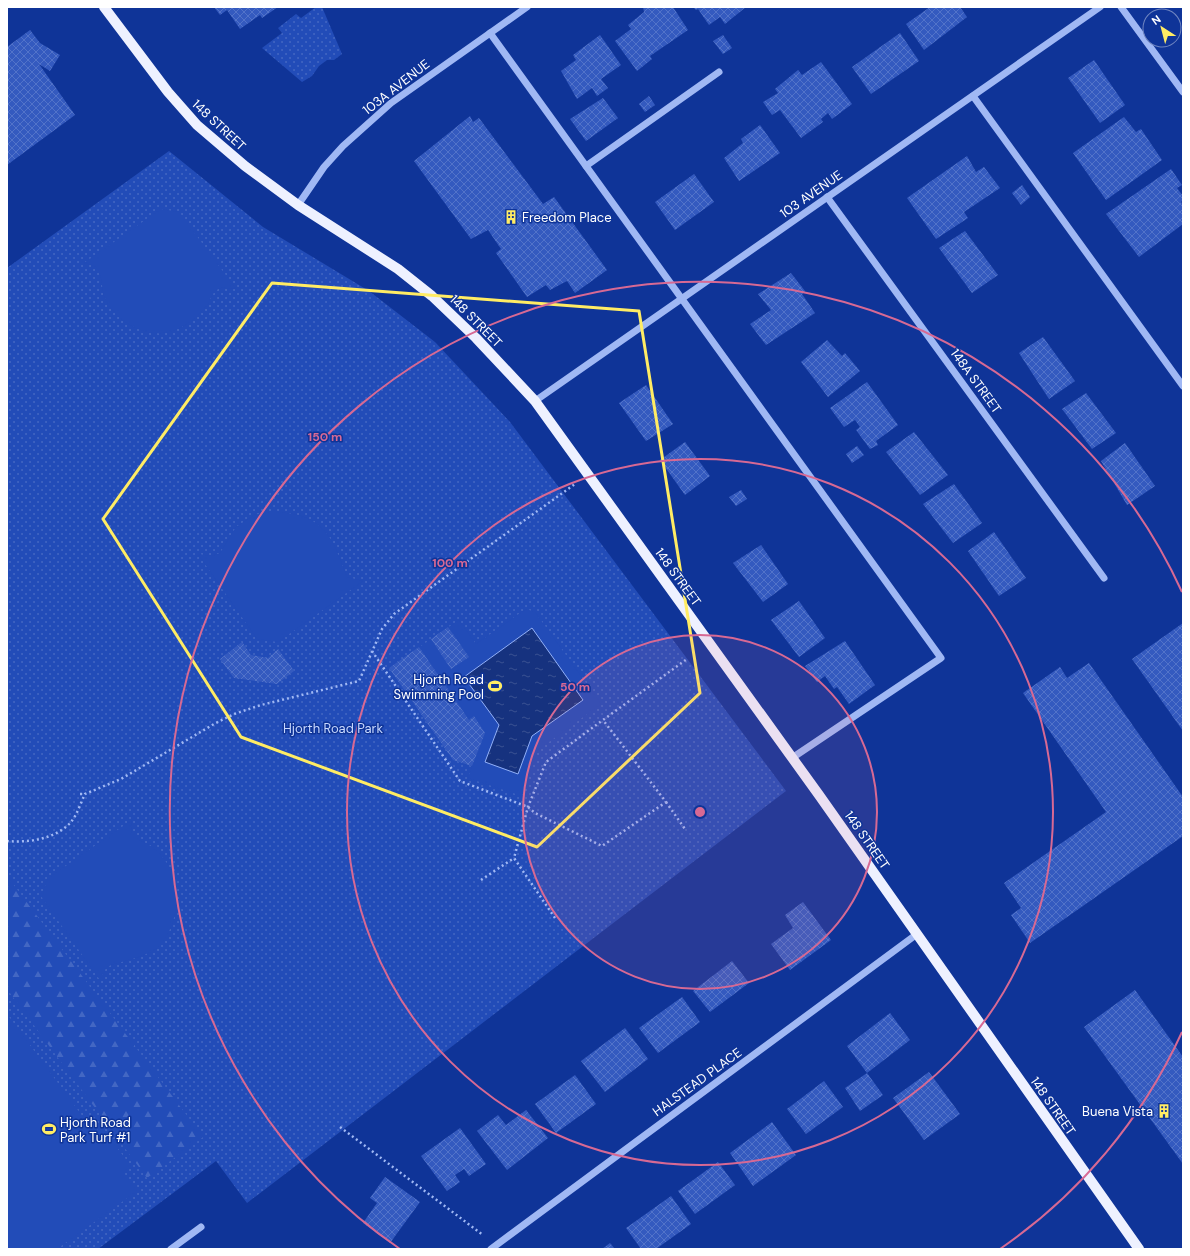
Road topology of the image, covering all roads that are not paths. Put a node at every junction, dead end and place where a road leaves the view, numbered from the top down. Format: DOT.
graph roads {
  1 [pos="104,7"];
  2 [pos="527,7"];
  3 [pos="1100,7"];
  4 [pos="1121,7"];
  5 [pos="490,33"];
  6 [pos="719,72"];
  7 [pos="1183,92"];
  8 [pos="973,96"];
  9 [pos="586,166"];
  10 [pos="828,197"];
  11 [pos="298,206"];
  12 [pos="683,298"];
  13 [pos="1183,386"];
  14 [pos="535,401"];
  15 [pos="1104,578"];
  16 [pos="792,758"];
  17 [pos="917,934"];
  18 [pos="201,1227"];
  19 [pos="494,1247"];
  20 [pos="172,1249"];
  21 [pos="1139,1249"];
  1 -- 11 [label="main road, 148 STREET"];
  2 -- 5 [label="street, 103A AVENUE"];
  3 -- 8 [label="street, 103 AVENUE"];
  4 -- 7 [label="street"];
  5 -- 9 [label="street"];
  5 -- 11 [label="street, 103A AVENUE"];
  6 -- 9 [label="street"];
  8 -- 10 [label="street, 103 AVENUE"];
  8 -- 13 [label="street"];
  9 -- 12 [label="street"];
  10 -- 12 [label="street, 103 AVENUE"];
  10 -- 15 [label="street, 148A STREET"];
  11 -- 14 [label="main road, 148 STREET"];
  12 -- 14 [label="street, 103 AVENUE"];
  12 -- 16 [label="street"];
  14 -- 16 [label="main road, 148 STREET"];
  16 -- 17 [label="main road, 148 STREET"];
  17 -- 19 [label="street, HALSTEAD PLACE"];
  17 -- 21 [label="main road, 148 STREET"];
  18 -- 20 [label="street"];
}
